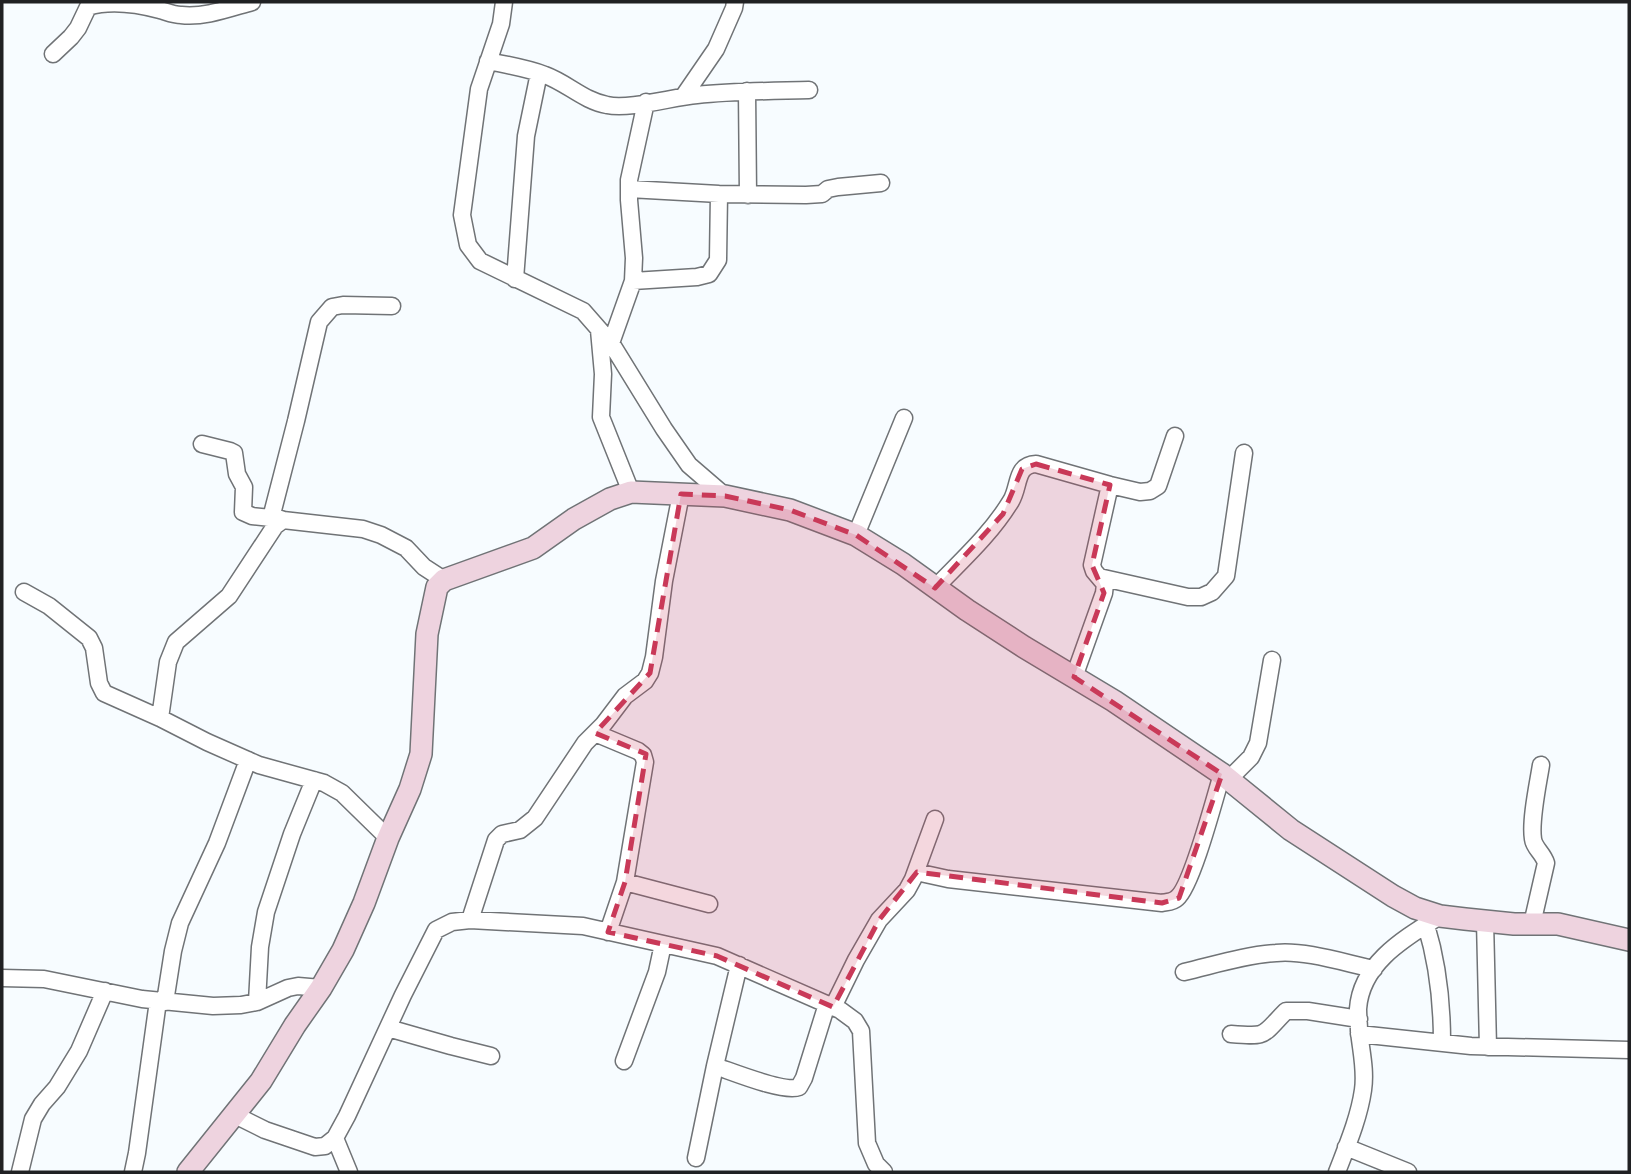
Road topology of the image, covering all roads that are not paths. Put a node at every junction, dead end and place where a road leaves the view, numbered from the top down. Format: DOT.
graph roads {
  1 [pos="252,2"];
  2 [pos="504,2"];
  3 [pos="735,2"];
  4 [pos="88,4"];
  5 [pos="158,6"];
  6 [pos="53,54"];
  7 [pos="488,61"];
  8 [pos="539,73"];
  9 [pos="809,90"];
  10 [pos="747,91"];
  11 [pos="683,97"];
  12 [pos="646,103"];
  13 [pos="881,183"];
  14 [pos="629,188"];
  15 [pos="719,194"];
  16 [pos="748,195"];
  17 [pos="515,279"];
  18 [pos="634,281"];
  19 [pos="392,306"];
  20 [pos="599,330"];
  21 [pos="611,343"];
  22 [pos="904,418"];
  23 [pos="1175,436"];
  24 [pos="202,444"];
  25 [pos="1244,453"];
  26 [pos="1110,485"];
  27 [pos="631,492"];
  28 [pos="681,494"];
  29 [pos="725,496"];
  30 [pos="277,519"];
  31 [pos="856,535"];
  32 [pos="1099,577"];
  33 [pos="444,580"];
  34 [pos="935,588"];
  35 [pos="24,592"];
  36 [pos="1272,660"];
  37 [pos="1074,677"];
  38 [pos="160,718"];
  39 [pos="595,733"];
  40 [pos="248,760"];
  41 [pos="1541,765"];
  42 [pos="1225,776"];
  43 [pos="314,780"];
  44 [pos="935,820"];
  45 [pos="388,838"];
  46 [pos="916,872"];
  47 [pos="625,882"];
  48 [pos="709,904"];
  49 [pos="470,920"];
  50 [pos="1433,921"];
  51 [pos="1485,921"];
  52 [pos="1532,924"];
  53 [pos="608,932"];
  54 [pos="1629,940"];
  55 [pos="663,944"];
  56 [pos="739,965"];
  57 [pos="1374,969"];
  58 [pos="1184,972"];
  59 [pos="2,978"];
  60 [pos="321,988"];
  61 [pos="105,991"];
  62 [pos="161,1002"];
  63 [pos="257,1002"];
  64 [pos="830,1005"];
  65 [pos="1359,1026"];
  66 [pos="388,1027"];
  67 [pos="1231,1034"];
  68 [pos="1442,1042"];
  69 [pos="1488,1047"];
  70 [pos="1629,1050"];
  71 [pos="491,1056"];
  72 [pos="624,1061"];
  73 [pos="715,1066"];
  74 [pos="235,1115"];
  75 [pos="335,1138"];
  76 [pos="1346,1147"];
  77 [pos="696,1158"];
  78 [pos="20,1172"];
  79 [pos="133,1172"];
  80 [pos="188,1172"];
  81 [pos="349,1172"];
  82 [pos="884,1172"];
  83 [pos="1337,1172"];
  84 [pos="1408,1172"];
  1 -- 5 [label="street"];
  2 -- 7 [label="street"];
  3 -- 11 [label="street"];
  4 -- 5 [label="street"];
  4 -- 6 [label="street"];
  7 -- 8 [label="street"];
  7 -- 17 [label="street"];
  8 -- 12 [label="street"];
  8 -- 17 [label="street"];
  9 -- 10 [label="street"];
  10 -- 11 [label="street"];
  10 -- 16 [label="street"];
  11 -- 12 [label="street"];
  12 -- 14 [label="street"];
  13 -- 16 [label="street"];
  14 -- 15 [label="street"];
  14 -- 18 [label="street"];
  15 -- 16 [label="street"];
  15 -- 18 [label="street"];
  17 -- 20 [label="street"];
  18 -- 21 [label="street"];
  19 -- 30 [label="street"];
  20 -- 21 [label="street"];
  20 -- 27 [label="street"];
  21 -- 29 [label="street"];
  22 -- 31 [label="street"];
  23 -- 26 [label="street"];
  24 -- 30 [label="street"];
  25 -- 32 [label="street"];
  26 -- 32 [label="street"];
  26 -- 34 [label="street"];
  27 -- 28 [label="street"];
  27 -- 33 [label="street"];
  28 -- 29 [label="street"];
  28 -- 39 [label="street"];
  29 -- 31 [label="street"];
  30 -- 33 [label="street"];
  30 -- 38 [label="street"];
  31 -- 34 [label="street"];
  32 -- 37 [label="street"];
  33 -- 45 [label="street"];
  34 -- 37 [label="street"];
  35 -- 38 [label="street"];
  36 -- 42 [label="street"];
  37 -- 42 [label="street"];
  38 -- 40 [label="street"];
  39 -- 47 [label="street"];
  39 -- 49 [label="street"];
  40 -- 43 [label="street"];
  40 -- 62 [label="street"];
  41 -- 52 [label="street"];
  42 -- 46 [label="street"];
  42 -- 50 [label="street"];
  43 -- 45 [label="street"];
  43 -- 63 [label="street"];
  44 -- 46 [label="street"];
  45 -- 60 [label="street"];
  46 -- 64 [label="street"];
  47 -- 48 [label="street"];
  47 -- 53 [label="street"];
  49 -- 53 [label="street"];
  49 -- 66 [label="street"];
  50 -- 51 [label="street"];
  50 -- 57 [label="street"];
  50 -- 68 [label="street"];
  51 -- 52 [label="street"];
  51 -- 69 [label="street"];
  52 -- 54 [label="street"];
  53 -- 55 [label="street"];
  55 -- 56 [label="street"];
  55 -- 72 [label="street"];
  56 -- 64 [label="street"];
  56 -- 73 [label="street"];
  57 -- 58 [label="street"];
  57 -- 65 [label="street"];
  59 -- 61 [label="street"];
  60 -- 63 [label="street"];
  60 -- 74 [label="street"];
  61 -- 62 [label="street"];
  61 -- 78 [label="street"];
  62 -- 63 [label="street"];
  62 -- 79 [label="street"];
  64 -- 73 [label="street"];
  64 -- 82 [label="street"];
  65 -- 67 [label="street"];
  65 -- 68 [label="street"];
  65 -- 76 [label="street"];
  66 -- 71 [label="street"];
  66 -- 75 [label="street"];
  68 -- 69 [label="street"];
  69 -- 70 [label="street"];
  73 -- 77 [label="street"];
  74 -- 75 [label="street"];
  74 -- 80 [label="street"];
  75 -- 81 [label="street"];
  76 -- 83 [label="street"];
  76 -- 84 [label="street"];
}
